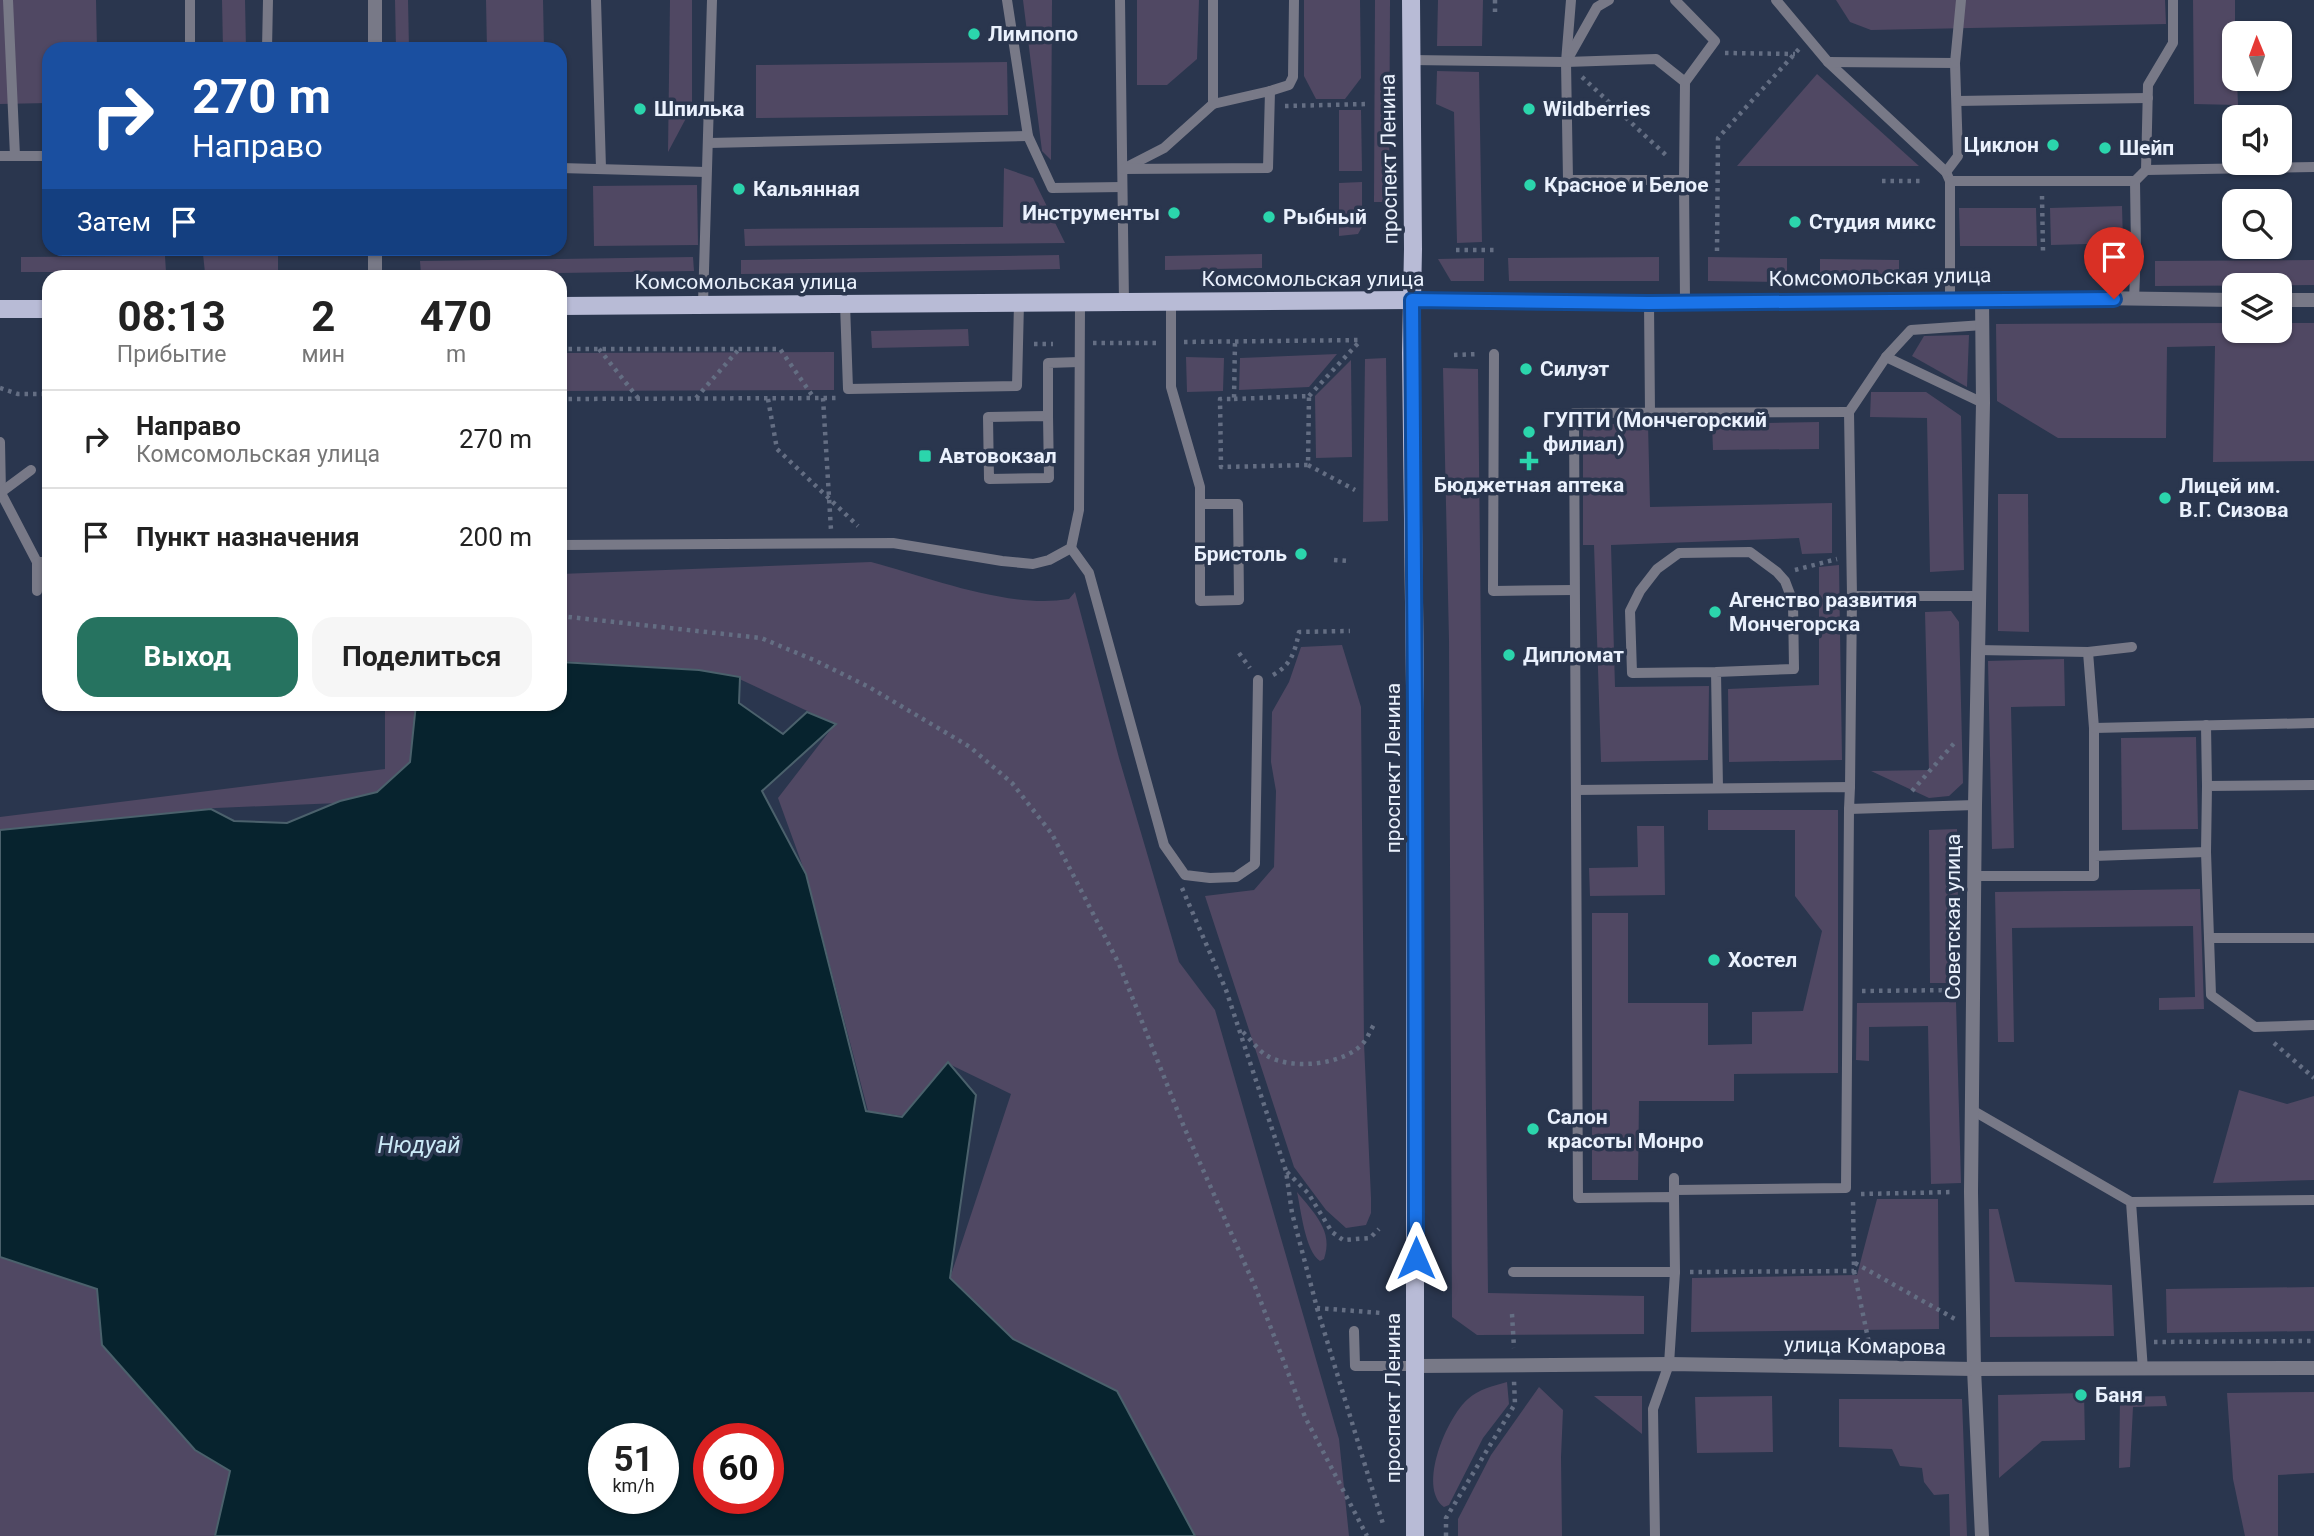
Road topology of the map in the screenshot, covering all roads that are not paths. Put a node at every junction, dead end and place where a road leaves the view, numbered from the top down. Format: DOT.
graph roads {
  1 [pos="8,0"];
  2 [pos="190,0"];
  3 [pos="268,0"];
  4 [pos="374,0"];
  5 [pos="596,0"];
  6 [pos="712,0"];
  7 [pos="1007,0"];
  8 [pos="1120,0"];
  9 [pos="1213,0"];
  10 [pos="1294,0"];
  11 [pos="1411,0"];
  12 [pos="1571,0"];
  13 [pos="1609,0"];
  14 [pos="1675,0"];
  15 [pos="1776,0"];
  16 [pos="1961,0"];
  17 [pos="2173,0"];
  18 [pos="190,42"];
  19 [pos="267,42"];
  20 [pos="375,42"];
  21 [pos="1410,60"];
  22 [pos="1566,62"];
  23 [pos="1828,62"];
  24 [pos="1955,63"];
  25 [pos="1685,82"];
  26 [pos="1270,91"];
  27 [pos="2148,98"];
  28 [pos="1956,101"];
  29 [pos="1213,104"];
  30 [pos="1028,136"];
  31 [pos="709,143"];
  32 [pos="0,156"];
  33 [pos="15,156"];
  34 [pos="42,156"];
  35 [pos="2314,167"];
  36 [pos="567,168"];
  37 [pos="601,168"];
  38 [pos="1123,169"];
  39 [pos="2146,170"];
  40 [pos="706,172"];
  41 [pos="1684,176"];
  42 [pos="1948,176"];
  43 [pos="2135,181"];
  44 [pos="1122,187"];
  45 [pos="1950,299"];
  46 [pos="1982,299"];
  47 [pos="1412,300"];
  48 [pos="2134,300"];
  49 [pos="2222,300"];
  50 [pos="2292,300"];
  51 [pos="2314,300"];
  52 [pos="1171,302"];
  53 [pos="1685,302"];
  54 [pos="1019,303"];
  55 [pos="1124,303"];
  56 [pos="1649,303"];
  57 [pos="703,304"];
  58 [pos="845,304"];
  59 [pos="1080,304"];
  60 [pos="567,306"];
  61 [pos="0,309"];
  62 [pos="42,309"];
  63 [pos="1983,325"];
  64 [pos="1494,354"];
  65 [pos="1886,357"];
  66 [pos="1079,362"];
  67 [pos="1983,403"];
  68 [pos="1849,412"];
  69 [pos="1650,413"];
  70 [pos="1048,416"];
  71 [pos="0,442"];
  72 [pos="31,471"];
  73 [pos="1,493"];
  74 [pos="1200,504"];
  75 [pos="567,545"];
  76 [pos="1072,548"];
  77 [pos="37,562"];
  78 [pos="42,562"];
  79 [pos="1574,590"];
  80 [pos="37,591"];
  81 [pos="1852,596"];
  82 [pos="1979,596"];
  83 [pos="2132,647"];
  84 [pos="1977,650"];
  85 [pos="2088,652"];
  86 [pos="1716,672"];
  87 [pos="1258,680"];
  88 [pos="2314,723"];
  89 [pos="2206,726"];
  90 [pos="2094,728"];
  91 [pos="2314,785"];
  92 [pos="2207,786"];
  93 [pos="1850,787"];
  94 [pos="1718,788"];
  95 [pos="1576,790"];
  96 [pos="1975,805"];
  97 [pos="1849,809"];
  98 [pos="2206,852"];
  99 [pos="2094,856"];
  100 [pos="1975,876"];
  101 [pos="2209,938"];
  102 [pos="2314,938"];
  103 [pos="2314,1025"];
  104 [pos="1972,1110"];
  105 [pos="1674,1178"];
  106 [pos="1675,1193"];
  107 [pos="2314,1200"];
  108 [pos="2131,1202"];
  109 [pos="1513,1272"];
  110 [pos="1675,1272"];
  111 [pos="1354,1331"];
  112 [pos="1669,1364"];
  113 [pos="1416,1366"];
  114 [pos="2314,1368"];
  115 [pos="1975,1369"];
  116 [pos="2143,1370"];
  117 [pos="1415,1536"];
  118 [pos="1655,1536"];
  119 [pos="1982,1536"];
  1 -- 33 [label="lane"];
  2 -- 18 [label="lane"];
  3 -- 19 [label="lane"];
  4 -- 20 [label="street"];
  5 -- 37 [label="lane"];
  6 -- 31 [label="lane"];
  7 -- 30 [label="lane"];
  8 -- 38 [label="lane"];
  9 -- 29 [label="lane"];
  10 -- 26 [label="lane"];
  11 -- 21 [label="main road, проспект Ленина"];
  12 -- 22 [label="lane"];
  13 -- 22 [label="lane"];
  14 -- 25 [label="lane"];
  15 -- 23 [label="lane"];
  16 -- 24 [label="lane"];
  17 -- 27 [label="lane"];
  21 -- 22 [label="lane"];
  21 -- 47 [label="main road, проспект Ленина"];
  22 -- 25 [label="lane"];
  22 -- 41 [label="lane"];
  23 -- 24 [label="lane"];
  23 -- 42 [label="lane"];
  24 -- 28 [label="lane"];
  25 -- 41 [label="lane"];
  26 -- 29 [label="lane"];
  26 -- 38 [label="lane"];
  27 -- 28 [label="lane"];
  27 -- 39 [label="lane"];
  28 -- 42 [label="lane"];
  29 -- 38 [label="lane"];
  30 -- 31 [label="lane"];
  30 -- 44 [label="lane"];
  31 -- 40 [label="lane"];
  32 -- 33 [label="lane"];
  33 -- 34 [label="lane"];
  35 -- 39 [label="lane"];
  36 -- 37 [label="lane"];
  37 -- 40 [label="lane"];
  38 -- 44 [label="lane"];
  39 -- 43 [label="lane"];
  40 -- 57 [label="lane"];
  41 -- 53 [label="lane"];
  42 -- 43 [label="lane"];
  42 -- 45 [label="lane"];
  43 -- 48 [label="lane"];
  44 -- 55 [label="lane"];
  45 -- 46 [label="street, Комсомольская улица"];
  45 -- 53 [label="street, Комсомольская улица"];
  46 -- 48 [label="street, Комсомольская улица"];
  46 -- 63 [label="street, Советская улица"];
  47 -- 52 [label="main road, Комсомольская улица"];
  47 -- 56 [label="street, Комсомольская улица"];
  47 -- 113 [label="main road, проспект Ленина"];
  48 -- 49 [label="street, Комсомольская улица"];
  50 -- 51 [label="street"];
  52 -- 55 [label="main road, Комсомольская улица"];
  52 -- 74 [label="lane"];
  53 -- 56 [label="street, Комсомольская улица"];
  54 -- 58 [label="main road, Комсомольская улица"];
  54 -- 58 [label="lane"];
  54 -- 59 [label="main road, Комсомольская улица"];
  55 -- 59 [label="main road, Комсомольская улица"];
  56 -- 69 [label="lane"];
  57 -- 58 [label="main road, Комсомольская улица"];
  57 -- 60 [label="main road, Комсомольская улица"];
  59 -- 66 [label="lane"];
  61 -- 62 [label="main road"];
  63 -- 65 [label="lane"];
  63 -- 67 [label="street, Советская улица"];
  64 -- 79 [label="lane"];
  65 -- 67 [label="lane"];
  65 -- 68 [label="lane"];
  66 -- 70 [label="lane"];
  66 -- 76 [label="lane"];
  67 -- 82 [label="street, Советская улица"];
  68 -- 69 [label="lane"];
  68 -- 81 [label="lane"];
  69 -- 79 [label="lane"];
  70 -- 70 [label="lane"];
  71 -- 73 [label="lane"];
  72 -- 73 [label="lane"];
  73 -- 77 [label="lane"];
  74 -- 74 [label="lane"];
  75 -- 76 [label="lane"];
  76 -- 87 [label="lane"];
  77 -- 78 [label="lane"];
  77 -- 80 [label="lane"];
  79 -- 95 [label="lane"];
  81 -- 82 [label="lane"];
  81 -- 93 [label="lane"];
  82 -- 84 [label="street, Советская улица"];
  83 -- 85 [label="lane"];
  84 -- 85 [label="lane"];
  84 -- 96 [label="street, Советская улица"];
  85 -- 90 [label="lane"];
  86 -- 86 [label="lane"];
  86 -- 94 [label="lane"];
  88 -- 89 [label="lane"];
  89 -- 90 [label="lane"];
  89 -- 92 [label="lane"];
  90 -- 99 [label="lane"];
  91 -- 92 [label="lane"];
  92 -- 98 [label="lane"];
  93 -- 94 [label="lane"];
  93 -- 97 [label="lane"];
  94 -- 95 [label="lane"];
  95 -- 106 [label="lane"];
  96 -- 97 [label="lane"];
  96 -- 100 [label="street, Советская улица"];
  97 -- 106 [label="lane"];
  98 -- 99 [label="lane"];
  98 -- 101 [label="lane"];
  99 -- 100 [label="lane"];
  100 -- 104 [label="street, Советская улица"];
  101 -- 102 [label="lane"];
  101 -- 103 [label="lane"];
  104 -- 108 [label="lane"];
  104 -- 115 [label="street, Советская улица"];
  105 -- 106 [label="lane"];
  106 -- 110 [label="lane"];
  107 -- 108 [label="lane"];
  108 -- 116 [label="lane"];
  109 -- 110 [label="lane"];
  110 -- 112 [label="lane"];
  111 -- 113 [label="lane"];
  112 -- 113 [label="street, улица Комарова"];
  112 -- 115 [label="street, улица Комарова"];
  112 -- 118 [label="lane"];
  113 -- 117 [label="main road, проспект Ленина"];
  114 -- 116 [label="street, улица Комарова"];
  115 -- 116 [label="street, улица Комарова"];
  115 -- 119 [label="street, Советская улица"];
}
